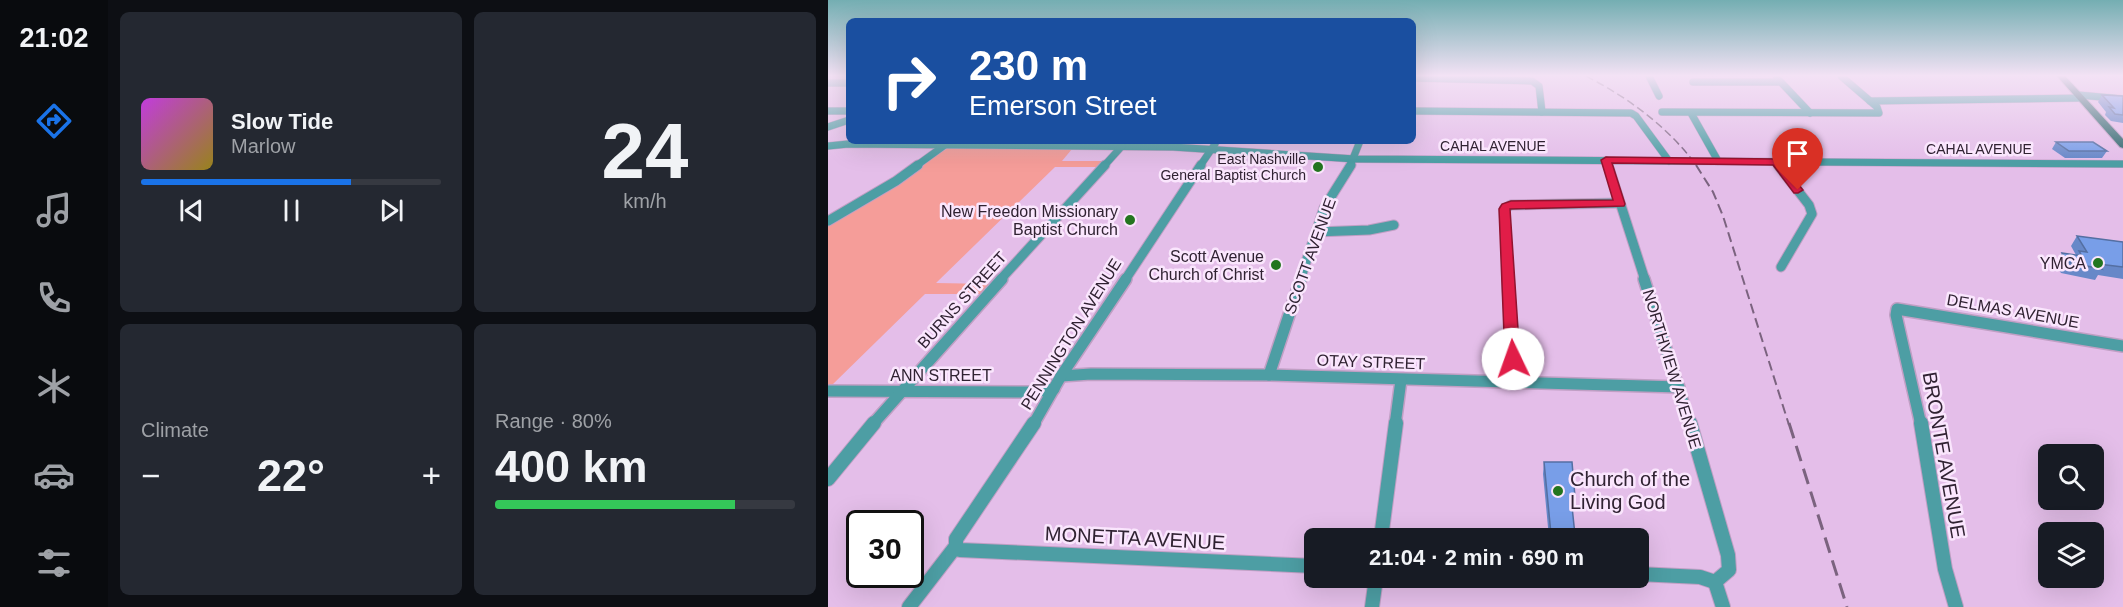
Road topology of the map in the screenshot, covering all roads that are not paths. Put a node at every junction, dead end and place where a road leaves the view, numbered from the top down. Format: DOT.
graph roads {
  1 [pos="1541,104"];
  2 [pos="1802,104"];
  3 [pos="1874,104"];
  4 [pos="2088,104"];
  5 [pos="828,111"];
  6 [pos="846,111"];
  7 [pos="1416,111"];
  8 [pos="1542,112"];
  9 [pos="1662,112"];
  10 [pos="1691,112"];
  11 [pos="1810,113"];
  12 [pos="846,121"];
  13 [pos="828,127"];
  14 [pos="2118,135"];
  15 [pos="846,140"];
  16 [pos="1215,144"];
  17 [pos="1359,144"];
  18 [pos="838,145"];
  19 [pos="945,145"];
  20 [pos="2123,145"];
  21 [pos="828,146"];
  22 [pos="1122,146"];
  23 [pos="828,151"];
  24 [pos="1354,159"];
  25 [pos="1606,160"];
  26 [pos="1669,161"];
  27 [pos="1718,161"];
  28 [pos="1776,162"];
  29 [pos="2123,164"];
  30 [pos="1620,204"];
  31 [pos="828,221"];
  32 [pos="1394,225"];
  33 [pos="1316,232"];
  34 [pos="1781,267"];
  35 [pos="1897,309"];
  36 [pos="2123,346"];
  37 [pos="1269,375"];
  38 [pos="1401,380"];
  39 [pos="1058,383"];
  40 [pos="1514,383"];
  41 [pos="1679,387"];
  42 [pos="828,391"];
  43 [pos="899,392"];
  44 [pos="828,479"];
  45 [pos="1382,528"];
  46 [pos="956,546"];
  47 [pos="1304,567"];
  48 [pos="1649,575"];
  49 [pos="1715,582"];
  50 [pos="1375,588"];
  51 [pos="909,607"];
  52 [pos="1372,607"];
  53 [pos="1723,607"];
  54 [pos="1956,607"];
  1 -- 8 [label="street"];
  2 -- 11 [label="street"];
  3 -- 11 [label="street"];
  4 -- 14 [label="main road"];
  5 -- 6 [label="street"];
  7 -- 8 [label="street"];
  8 -- 26 [label="street"];
  9 -- 10 [label="street"];
  10 -- 11 [label="street"];
  10 -- 27 [label="street"];
  12 -- 13 [label="street"];
  14 -- 20 [label="main road"];
  15 -- 18 [label="street"];
  16 -- 22 [label="street, CAHAL AVENUE"];
  16 -- 24 [label="street, CAHAL AVENUE"];
  16 -- 39 [label="street, PENNINGTON AVENUE"];
  17 -- 24 [label="street, SCOTT AVENUE"];
  18 -- 19 [label="street, CAHAL AVENUE"];
  18 -- 21 [label="street, CAHAL AVENUE"];
  18 -- 23 [label="street"];
  19 -- 22 [label="street, CAHAL AVENUE"];
  19 -- 31 [label="street"];
  22 -- 43 [label="street, BURNS STREET"];
  24 -- 25 [label="street, CAHAL AVENUE"];
  24 -- 33 [label="street, SCOTT AVENUE"];
  25 -- 26 [label="street, CAHAL AVENUE"];
  25 -- 30 [label="street, NORTHVIEW AVENUE"];
  26 -- 27 [label="street, CAHAL AVENUE"];
  27 -- 28 [label="street, CAHAL AVENUE"];
  28 -- 29 [label="street, CAHAL AVENUE"];
  28 -- 34 [label="street"];
  30 -- 40 [label="street"];
  30 -- 41 [label="street, NORTHVIEW AVENUE"];
  32 -- 33 [label="street"];
  33 -- 37 [label="street, SCOTT AVENUE"];
  35 -- 36 [label="street, DELMAS AVENUE"];
  35 -- 54 [label="street, BRONTE AVENUE"];
  37 -- 38 [label="street, OTAY STREET"];
  37 -- 39 [label="street, OTAY STREET"];
  38 -- 40 [label="street, OTAY STREET"];
  38 -- 45 [label="street"];
  39 -- 43 [label="street, ANN STREET"];
  39 -- 46 [label="street, PENNINGTON AVENUE"];
  40 -- 41 [label="street, OTAY STREET"];
  41 -- 49 [label="street, NORTHVIEW AVENUE"];
  42 -- 43 [label="street, ANN STREET"];
  43 -- 44 [label="street, BURNS STREET"];
  46 -- 47 [label="street, MONETTA AVENUE"];
  46 -- 51 [label="street, PENNINGTON AVENUE"];
  48 -- 49 [label="street"];
  49 -- 53 [label="street"];
  50 -- 52 [label="street"];
}
